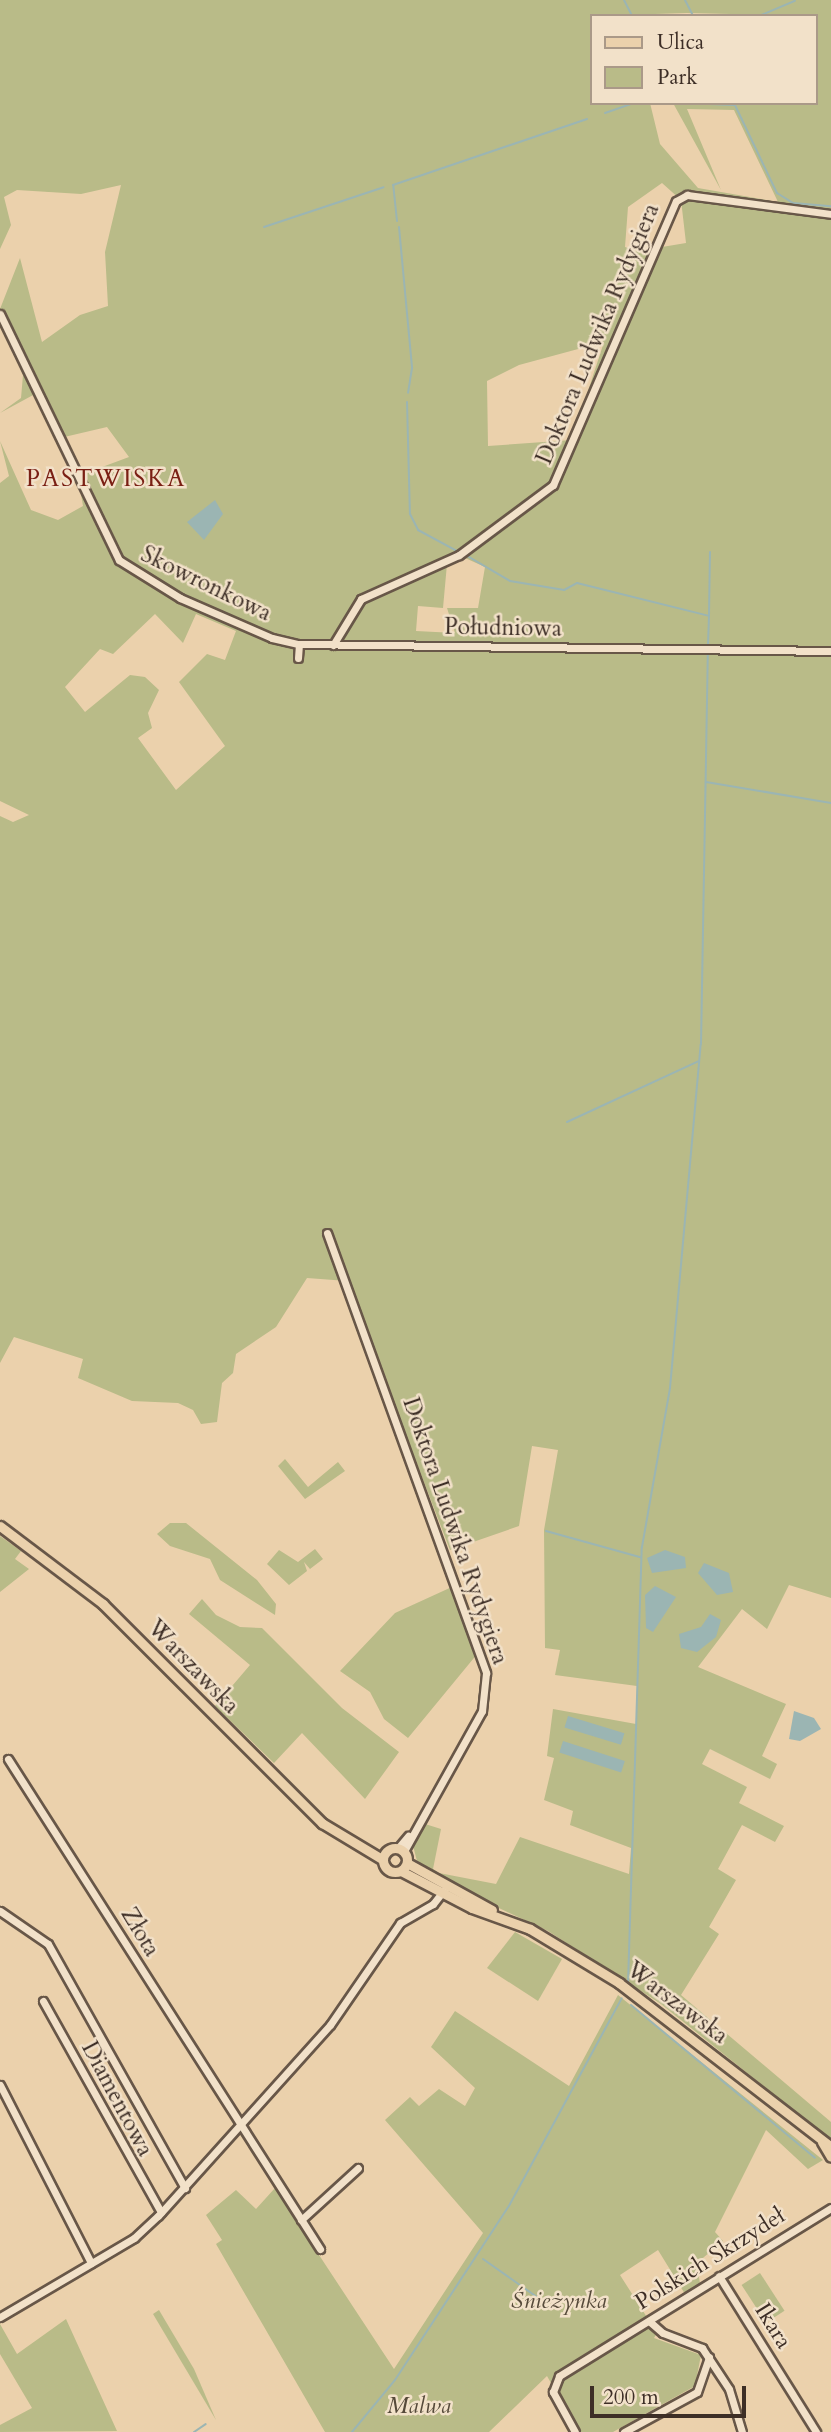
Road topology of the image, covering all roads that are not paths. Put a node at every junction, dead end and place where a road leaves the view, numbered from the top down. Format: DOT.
graph roads {
  1 [pos="831,214"];
  2 [pos="0,314"];
  3 [pos="299,644"];
  4 [pos="333,645"];
  5 [pos="831,652"];
  6 [pos="298,658"];
  7 [pos="327,1233"];
  8 [pos="0,1526"];
  9 [pos="8,1759"];
  10 [pos="401,1849"];
  11 [pos="384,1855"];
  12 [pos="404,1867"];
  13 [pos="444,1890"];
  14 [pos="0,1911"];
  15 [pos="43,2001"];
  16 [pos="0,2085"];
  17 [pos="240,2123"];
  18 [pos="821,2140"];
  19 [pos="831,2147"];
  20 [pos="831,2157"];
  21 [pos="358,2168"];
  22 [pos="185,2188"];
  23 [pos="831,2206"];
  24 [pos="162,2212"];
  25 [pos="301,2220"];
  26 [pos="320,2249"];
  27 [pos="91,2263"];
  28 [pos="719,2276"];
  29 [pos="0,2317"];
  30 [pos="649,2320"];
  31 [pos="709,2357"];
  32 [pos="575,2432"];
  33 [pos="624,2432"];
  34 [pos="742,2432"];
  35 [pos="816,2432"];
  1 -- 4 [label="street, Doktora Ludwika Rydygiera"];
  2 -- 3 [label="street, Skowronkowa"];
  3 -- 4 [label="street, Południowa"];
  3 -- 6 [label="street"];
  4 -- 5 [label="street, Południowa"];
  7 -- 10 [label="street, Doktora Ludwika Rydygiera"];
  8 -- 11 [label="main road, Warszawska"];
  9 -- 17 [label="street, Złota"];
  10 -- 11 [label="main road"];
  10 -- 12 [label="main road"];
  11 -- 12 [label="main road, Warszawska"];
  12 -- 13 [label="main road, Warszawska"];
  13 -- 17 [label="street"];
  13 -- 18 [label="main road, Warszawska"];
  14 -- 22 [label="street"];
  15 -- 24 [label="street, Diamentowa"];
  16 -- 27 [label="street"];
  17 -- 22 [label="street"];
  17 -- 25 [label="street, Złota"];
  18 -- 19 [label="main road, Warszawska"];
  18 -- 20 [label="main road, Warszawska"];
  21 -- 25 [label="street"];
  22 -- 24 [label="street"];
  23 -- 28 [label="street, Polskich Skrzydeł"];
  24 -- 27 [label="street"];
  25 -- 26 [label="street, Złota"];
  27 -- 29 [label="street"];
  28 -- 30 [label="street, Polskich Skrzydeł"];
  28 -- 35 [label="street, Ikara"];
  30 -- 31 [label="street"];
  30 -- 32 [label="street, Polskich Skrzydeł"];
  31 -- 33 [label="street"];
  31 -- 34 [label="street"];
}
